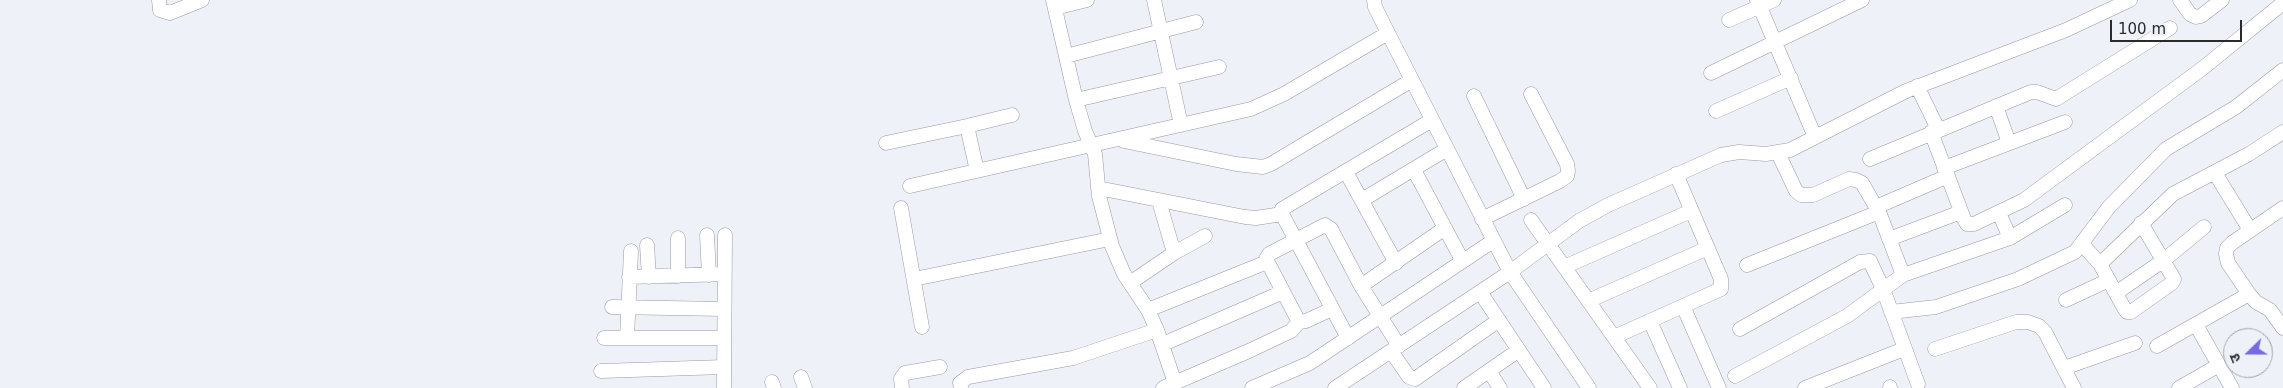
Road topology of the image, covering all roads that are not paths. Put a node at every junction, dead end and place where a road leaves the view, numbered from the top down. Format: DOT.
graph roads {
  1 [pos="159,0"];
  2 [pos="202,0"];
  3 [pos="1087,0"];
  4 [pos="1154,0"];
  5 [pos="1374,0"];
  6 [pos="1774,0"];
  7 [pos="1862,0"];
  8 [pos="2130,0"];
  9 [pos="2180,0"];
  10 [pos="2222,0"];
  11 [pos="2283,3"];
  12 [pos="1054,4"];
  13 [pos="1758,4"];
  14 [pos="1729,20"];
  15 [pos="1196,22"];
  16 [pos="2170,28"];
  17 [pos="1161,31"];
  18 [pos="1388,33"];
  19 [pos="1776,43"];
  20 [pos="1066,56"];
  21 [pos="1219,66"];
  22 [pos="2283,70"];
  23 [pos="1710,73"];
  24 [pos="1171,78"];
  25 [pos="1791,78"];
  26 [pos="1412,80"];
  27 [pos="1918,86"];
  28 [pos="1531,94"];
  29 [pos="1474,96"];
  30 [pos="1076,100"];
  31 [pos="1996,106"];
  32 [pos="1716,111"];
  33 [pos="1012,114"];
  34 [pos="1432,120"];
  35 [pos="2065,122"];
  36 [pos="1181,125"];
  37 [pos="968,126"];
  38 [pos="1934,131"];
  39 [pos="2283,132"];
  40 [pos="1815,137"];
  41 [pos="1118,140"];
  42 [pos="886,142"];
  43 [pos="2009,143"];
  44 [pos="1091,146"];
  45 [pos="1447,149"];
  46 [pos="1778,153"];
  47 [pos="1870,159"];
  48 [pos="1414,170"];
  49 [pos="977,171"];
  50 [pos="1346,172"];
  51 [pos="1946,172"];
  52 [pos="2215,173"];
  53 [pos="1676,174"];
  54 [pos="1098,184"];
  55 [pos="910,186"];
  56 [pos="1524,199"];
  57 [pos="1362,200"];
  58 [pos="1159,201"];
  59 [pos="2065,205"];
  60 [pos="901,208"];
  61 [pos="2283,208"];
  62 [pos="1877,210"];
  63 [pos="1692,211"];
  64 [pos="1961,212"];
  65 [pos="1999,213"];
  66 [pos="1282,214"];
  67 [pos="1482,219"];
  68 [pos="1531,220"];
  69 [pos="2141,224"];
  70 [pos="2204,227"];
  71 [pos="1445,228"];
  72 [pos="2250,230"];
  73 [pos="724,234"];
  74 [pos="707,235"];
  75 [pos="1205,236"];
  76 [pos="678,238"];
  77 [pos="2010,238"];
  78 [pos="1110,239"];
  79 [pos="1889,239"];
  80 [pos="1296,240"];
  81 [pos="1493,241"];
  82 [pos="2082,244"];
  83 [pos="647,245"];
  84 [pos="1548,246"];
  85 [pos="1708,248"];
  86 [pos="631,251"];
  87 [pos="1174,252"];
  88 [pos="1462,260"];
  89 [pos="2164,260"];
  90 [pos="1267,262"];
  91 [pos="1396,263"];
  92 [pos="2100,264"];
  93 [pos="1747,265"];
  94 [pos="1564,266"];
  95 [pos="1510,272"];
  96 [pos="724,274"];
  97 [pos="709,275"];
  98 [pos="1903,275"];
  99 [pos="678,276"];
  100 [pos="629,277"];
  101 [pos="649,277"];
  102 [pos="914,279"];
  103 [pos="2109,280"];
  104 [pos="1130,283"];
  105 [pos="1361,286"];
  106 [pos="1883,289"];
  107 [pos="1283,292"];
  108 [pos="1480,292"];
  109 [pos="2116,293"];
  110 [pos="2250,294"];
  111 [pos="2066,300"];
  112 [pos="1588,301"];
  113 [pos="1684,306"];
  114 [pos="612,307"];
  115 [pos="628,308"];
  116 [pos="724,309"];
  117 [pos="1332,309"];
  118 [pos="1148,310"];
  119 [pos="1891,312"];
  120 [pos="1380,316"];
  121 [pos="1499,320"];
  122 [pos="1650,321"];
  123 [pos="1299,322"];
  124 [pos="2196,325"];
  125 [pos="922,326"];
  126 [pos="2283,328"];
  127 [pos="1740,329"];
  128 [pos="1157,330"];
  129 [pos="1614,337"];
  130 [pos="604,338"];
  131 [pos="628,338"];
  132 [pos="724,338"];
  133 [pos="1348,338"];
  134 [pos="2135,343"];
  135 [pos="1163,344"];
  136 [pos="2158,346"];
  137 [pos="1395,348"];
  138 [pos="1935,348"];
  139 [pos="1904,349"];
  140 [pos="1519,350"];
  141 [pos="2219,365"];
  142 [pos="940,366"];
  143 [pos="724,367"];
  144 [pos="2064,368"];
  145 [pos="601,371"];
  146 [pos="1488,371"];
  147 [pos="1735,376"];
  148 [pos="1918,384"];
  149 [pos="1169,386"];
  150 [pos="724,388"];
  151 [pos="902,388"];
  152 [pos="961,388"];
  153 [pos="1252,388"];
  154 [pos="1334,388"];
  155 [pos="1464,388"];
  156 [pos="1500,388"];
  157 [pos="1544,388"];
  158 [pos="1589,388"];
  159 [pos="1650,388"];
  160 [pos="1680,388"];
  161 [pos="1719,388"];
  162 [pos="1805,388"];
  163 [pos="2074,388"];
  164 [pos="2179,388"];
  165 [pos="2232,388"];
  1 -- 2 [label="street"];
  3 -- 12 [label="street"];
  4 -- 17 [label="street"];
  5 -- 18 [label="street"];
  6 -- 13 [label="street"];
  7 -- 19 [label="street"];
  8 -- 27 [label="street"];
  9 -- 10 [label="street"];
  11 -- 65 [label="street"];
  12 -- 20 [label="street"];
  13 -- 14 [label="street"];
  13 -- 19 [label="street"];
  15 -- 17 [label="street"];
  16 -- 31 [label="street"];
  17 -- 20 [label="street"];
  17 -- 24 [label="street"];
  18 -- 26 [label="street"];
  18 -- 36 [label="street"];
  19 -- 23 [label="street"];
  19 -- 25 [label="street"];
  20 -- 30 [label="street"];
  21 -- 24 [label="street"];
  22 -- 82 [label="street"];
  24 -- 30 [label="street"];
  24 -- 36 [label="street"];
  25 -- 32 [label="street"];
  25 -- 40 [label="street"];
  26 -- 34 [label="street"];
  26 -- 41 [label="street"];
  27 -- 38 [label="street"];
  27 -- 40 [label="street"];
  28 -- 56 [label="street"];
  29 -- 56 [label="street"];
  30 -- 44 [label="street"];
  31 -- 38 [label="street"];
  31 -- 43 [label="street"];
  33 -- 37 [label="street"];
  34 -- 45 [label="street"];
  34 -- 50 [label="street"];
  35 -- 43 [label="street"];
  36 -- 41 [label="street"];
  37 -- 42 [label="street"];
  37 -- 49 [label="street"];
  38 -- 47 [label="street"];
  38 -- 51 [label="street"];
  39 -- 52 [label="street"];
  40 -- 46 [label="street"];
  41 -- 44 [label="street"];
  43 -- 51 [label="street"];
  44 -- 49 [label="street"];
  44 -- 54 [label="street"];
  45 -- 48 [label="street"];
  45 -- 67 [label="street"];
  46 -- 53 [label="street"];
  46 -- 62 [label="street"];
  48 -- 57 [label="street"];
  48 -- 71 [label="street"];
  49 -- 55 [label="street"];
  50 -- 57 [label="street"];
  50 -- 66 [label="street"];
  51 -- 62 [label="street"];
  51 -- 64 [label="street"];
  52 -- 69 [label="street"];
  52 -- 72 [label="street"];
  53 -- 63 [label="street"];
  53 -- 84 [label="street"];
  54 -- 58 [label="street"];
  54 -- 78 [label="street"];
  56 -- 67 [label="street"];
  57 -- 91 [label="street"];
  58 -- 66 [label="street"];
  58 -- 87 [label="street"];
  59 -- 77 [label="street"];
  60 -- 102 [label="street"];
  61 -- 72 [label="street"];
  62 -- 79 [label="street"];
  62 -- 93 [label="street"];
  63 -- 85 [label="street"];
  63 -- 94 [label="street"];
  64 -- 65 [label="street"];
  64 -- 79 [label="street"];
  65 -- 77 [label="street"];
  66 -- 80 [label="street"];
  67 -- 81 [label="street"];
  68 -- 84 [label="street"];
  69 -- 89 [label="street"];
  69 -- 92 [label="street"];
  70 -- 89 [label="street"];
  71 -- 88 [label="street"];
  71 -- 91 [label="street"];
  72 -- 110 [label="street"];
  73 -- 96 [label="street"];
  74 -- 97 [label="street"];
  75 -- 87 [label="street"];
  76 -- 99 [label="street"];
  77 -- 98 [label="street"];
  78 -- 102 [label="street"];
  78 -- 104 [label="street"];
  79 -- 98 [label="street"];
  80 -- 90 [label="street"];
  80 -- 105 [label="street"];
  80 -- 117 [label="street"];
  81 -- 88 [label="street"];
  81 -- 95 [label="street"];
  82 -- 92 [label="street"];
  82 -- 119 [label="street"];
  83 -- 101 [label="street"];
  84 -- 94 [label="street"];
  84 -- 95 [label="street"];
  85 -- 112 [label="street"];
  85 -- 113 [label="street"];
  86 -- 100 [label="street"];
  87 -- 104 [label="street"];
  88 -- 120 [label="street"];
  89 -- 109 [label="street"];
  89 -- 109 [label="street"];
  90 -- 107 [label="street"];
  90 -- 118 [label="street"];
  91 -- 105 [label="street"];
  92 -- 103 [label="street"];
  94 -- 112 [label="street"];
  95 -- 108 [label="street"];
  95 -- 158 [label="street"];
  96 -- 97 [label="street"];
  96 -- 116 [label="street"];
  97 -- 99 [label="street"];
  98 -- 106 [label="street"];
  99 -- 101 [label="street"];
  100 -- 101 [label="street"];
  100 -- 115 [label="street"];
  102 -- 125 [label="street"];
  103 -- 109 [label="street"];
  103 -- 111 [label="street"];
  104 -- 118 [label="street"];
  105 -- 120 [label="street"];
  106 -- 119 [label="street"];
  106 -- 127 [label="street"];
  106 -- 147 [label="street"];
  107 -- 123 [label="street"];
  107 -- 135 [label="street"];
  108 -- 121 [label="street"];
  108 -- 137 [label="street"];
  110 -- 124 [label="street"];
  110 -- 126 [label="street"];
  112 -- 129 [label="street"];
  113 -- 122 [label="street"];
  113 -- 161 [label="street"];
  114 -- 115 [label="street"];
  115 -- 116 [label="street"];
  115 -- 131 [label="street"];
  116 -- 132 [label="street"];
  117 -- 123 [label="street"];
  117 -- 133 [label="street"];
  118 -- 128 [label="street"];
  119 -- 139 [label="street"];
  120 -- 133 [label="street"];
  120 -- 137 [label="street"];
  121 -- 137 [label="street"];
  121 -- 140 [label="street"];
  122 -- 129 [label="street"];
  122 -- 160 [label="street"];
  123 -- 149 [label="street"];
  124 -- 136 [label="street"];
  124 -- 141 [label="street"];
  128 -- 135 [label="street"];
  128 -- 152 [label="street"];
  129 -- 159 [label="street"];
  130 -- 131 [label="street"];
  131 -- 132 [label="street"];
  132 -- 143 [label="street"];
  133 -- 153 [label="street"];
  134 -- 144 [label="street"];
  135 -- 149 [label="street"];
  137 -- 154 [label="street"];
  138 -- 144 [label="street"];
  139 -- 148 [label="street"];
  139 -- 162 [label="street"];
  140 -- 146 [label="street"];
  140 -- 157 [label="street"];
  141 -- 164 [label="street"];
  141 -- 165 [label="street"];
  142 -- 151 [label="street"];
  143 -- 145 [label="street"];
  143 -- 150 [label="street"];
  144 -- 163 [label="street"];
  146 -- 155 [label="street"];
  146 -- 156 [label="street"];
}
